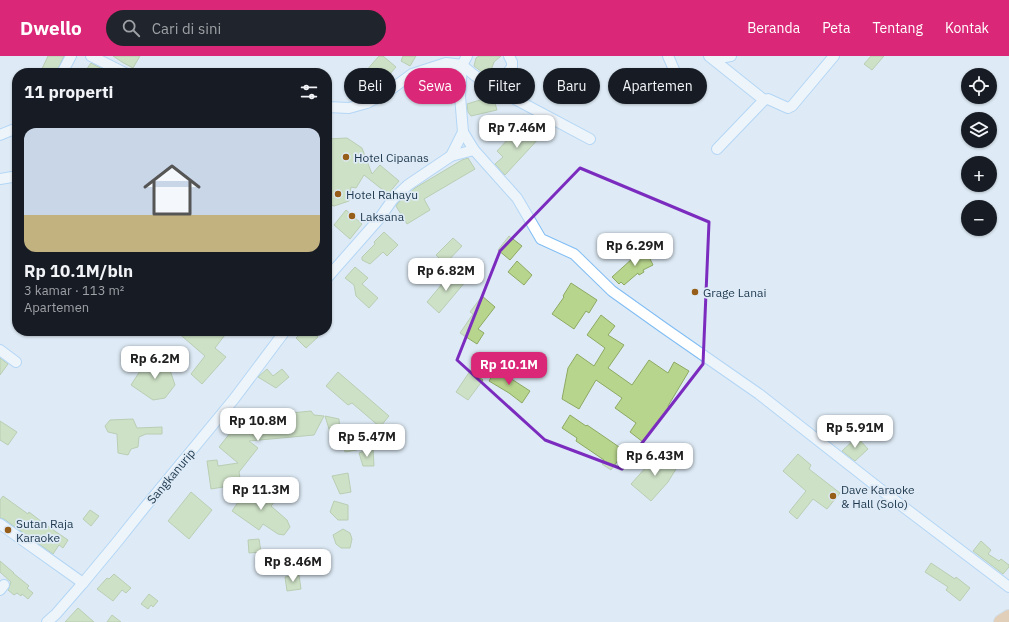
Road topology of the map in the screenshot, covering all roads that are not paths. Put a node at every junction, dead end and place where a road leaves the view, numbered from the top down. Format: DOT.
graph roads {
  1 [pos="71,56"];
  2 [pos="92,56"];
  3 [pos="467,56"];
  4 [pos="509,56"];
  5 [pos="668,56"];
  6 [pos="709,56"];
  7 [pos="722,56"];
  8 [pos="731,56"];
  9 [pos="834,56"];
  10 [pos="462,65"];
  11 [pos="65,68"];
  12 [pos="115,68"];
  13 [pos="511,68"];
  14 [pos="673,68"];
  15 [pos="474,75"];
  16 [pos="764,100"];
  17 [pos="524,104"];
  18 [pos="332,107"];
  19 [pos="12,130"];
  20 [pos="463,132"];
  21 [pos="0,135"];
  22 [pos="590,139"];
  23 [pos="717,149"];
  24 [pos="474,150"];
  25 [pos="451,156"];
  26 [pos="12,178"];
  27 [pos="0,179"];
  28 [pos="332,272"];
  29 [pos="280,336"];
  30 [pos="0,350"];
  31 [pos="16,362"];
  32 [pos="0,524"];
  33 [pos="83,583"];
  34 [pos="1009,587"];
  35 [pos="1009,617"];
  36 [pos="47,622"];
  37 [pos="1001,622"];
  1 -- 11 [label="street"];
  2 -- 12 [label="street"];
  3 -- 10 [label="street"];
  4 -- 13 [label="street"];
  5 -- 14 [label="street"];
  6 -- 16 [label="street"];
  7 -- 8 [label="street"];
  9 -- 16 [label="street"];
  10 -- 15 [label="street"];
  10 -- 18 [label="street"];
  10 -- 20 [label="street"];
  16 -- 23 [label="street"];
  17 -- 22 [label="street"];
  19 -- 21 [label="street"];
  20 -- 24 [label="street"];
  20 -- 25 [label="street"];
  24 -- 25 [label="street"];
  24 -- 34 [label="street"];
  25 -- 28 [label="street"];
  26 -- 27 [label="street"];
  29 -- 33 [label="street, Sangkanurip"];
  30 -- 31 [label="street"];
  32 -- 33 [label="street"];
  33 -- 36 [label="street, Sangkanurip"];
  35 -- 37 [label="highway"];
}
